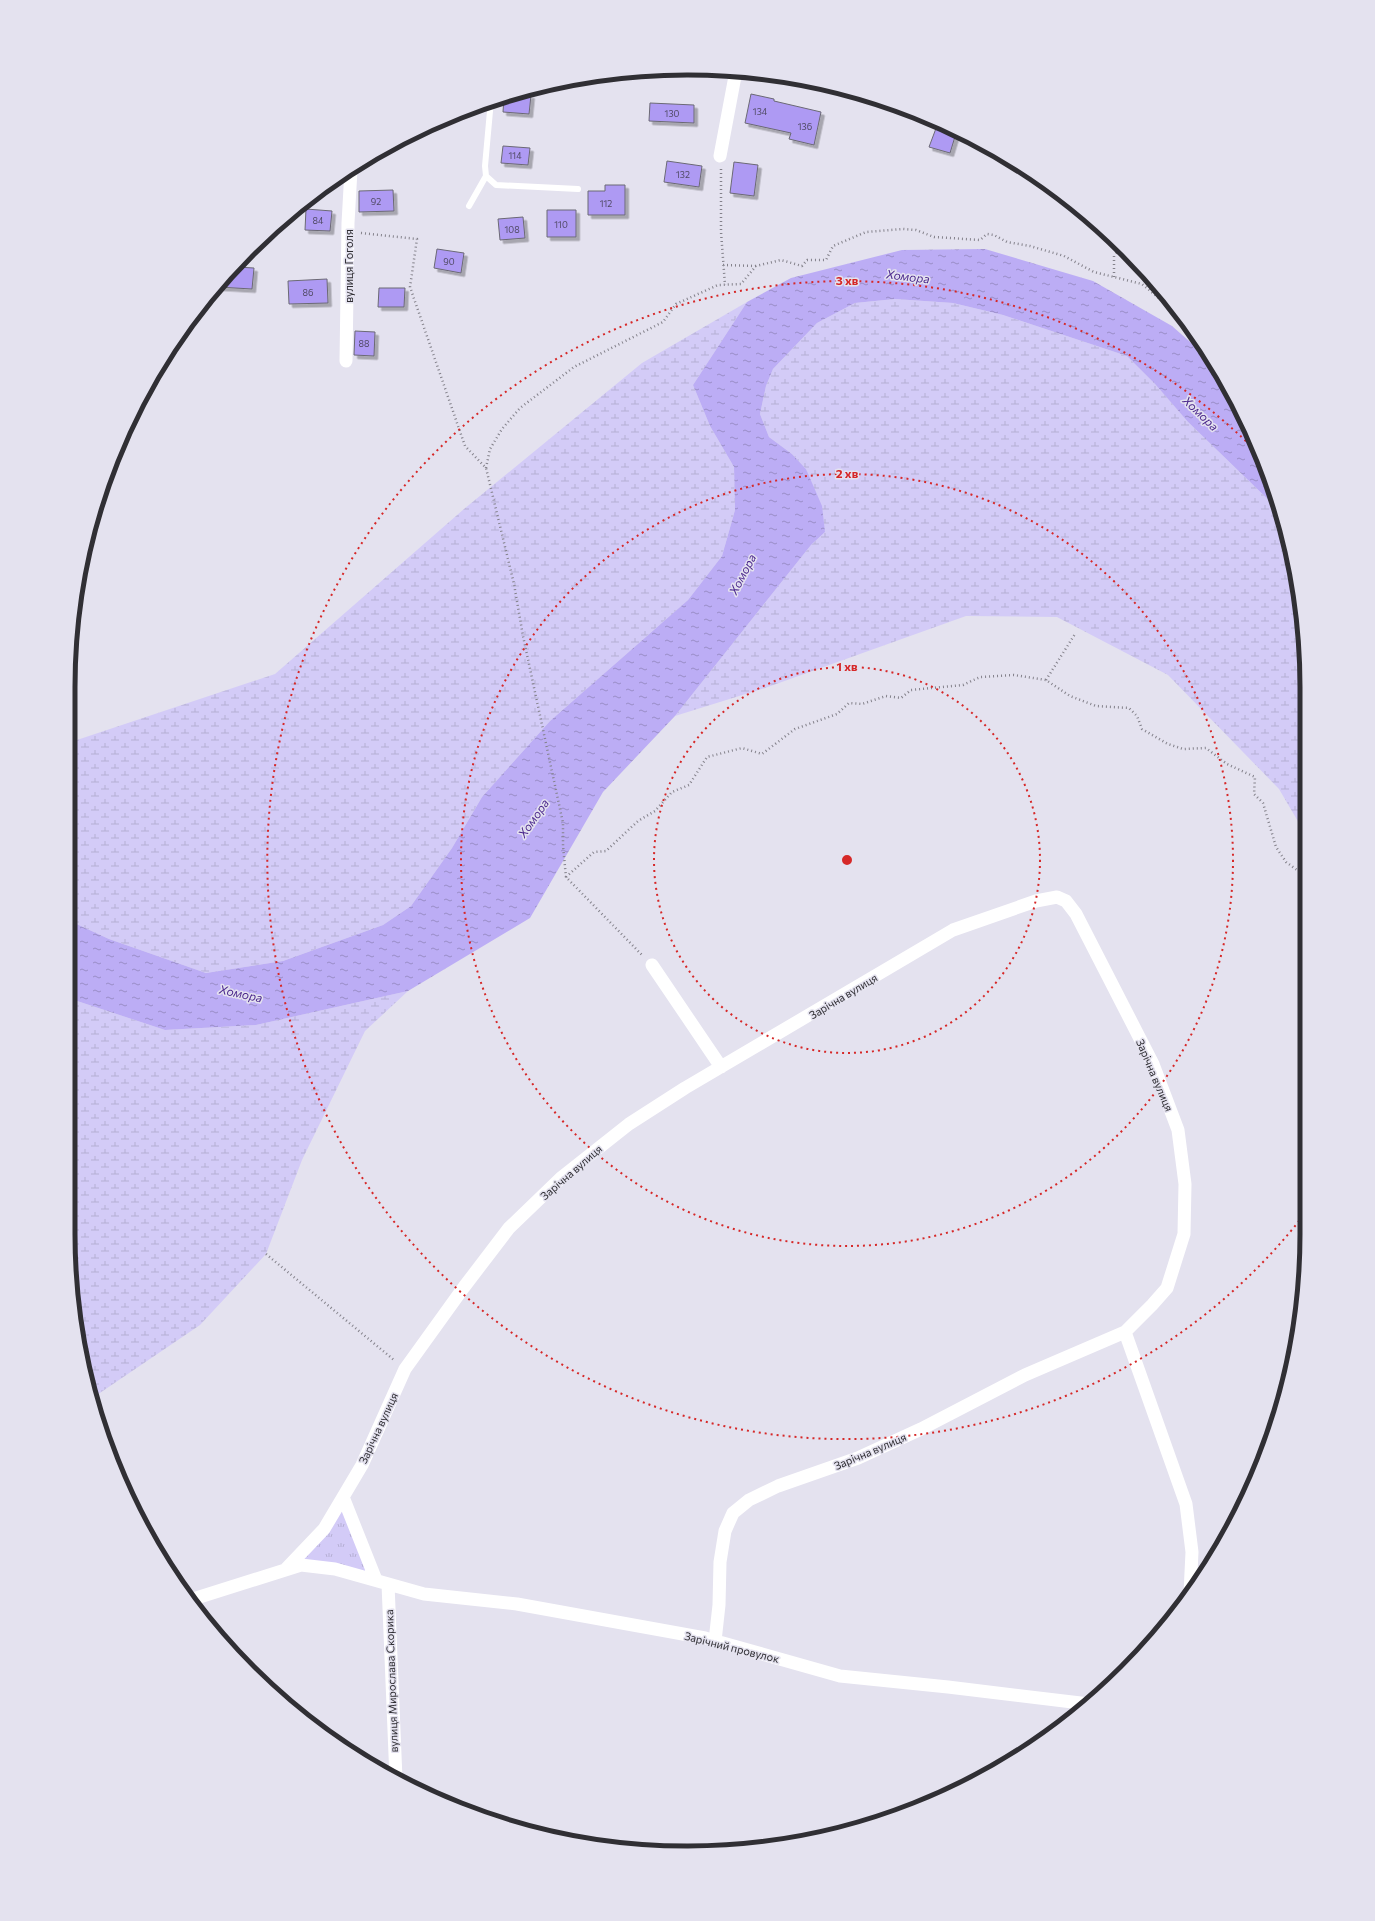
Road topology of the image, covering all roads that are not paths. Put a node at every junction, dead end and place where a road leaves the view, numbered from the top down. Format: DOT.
graph roads {
  1 [pos="735,77"];
  2 [pos="490,108"];
  3 [pos="720,156"];
  4 [pos="351,176"];
  5 [pos="486,176"];
  6 [pos="578,189"];
  7 [pos="469,206"];
  8 [pos="346,361"];
  9 [pos="652,965"];
  10 [pos="721,1067"];
  11 [pos="1125,1332"];
  12 [pos="343,1497"];
  13 [pos="285,1570"];
  14 [pos="382,1582"];
  15 [pos="1191,1583"];
  16 [pos="196,1598"];
  17 [pos="715,1641"];
  18 [pos="1080,1703"];
  19 [pos="395,1772"];
  1 -- 3 [label="street"];
  2 -- 5 [label="lane"];
  4 -- 8 [label="street, вулиця Гоголя"];
  5 -- 6 [label="lane"];
  5 -- 7 [label="lane"];
  9 -- 10 [label="street"];
  10 -- 11 [label="street, Зарічна вулиця"];
  10 -- 12 [label="street, Зарічна вулиця"];
  11 -- 15 [label="street"];
  11 -- 17 [label="street, Зарічна вулиця"];
  12 -- 13 [label="street, Зарічна вулиця"];
  12 -- 14 [label="street, вулиця Мирослава Скорика"];
  13 -- 14 [label="street, Зарічний провулок"];
  13 -- 16 [label="street"];
  14 -- 17 [label="street, Зарічний провулок"];
  14 -- 19 [label="street, вулиця Мирослава Скорика"];
  17 -- 18 [label="street, Зарічний провулок"];
}
